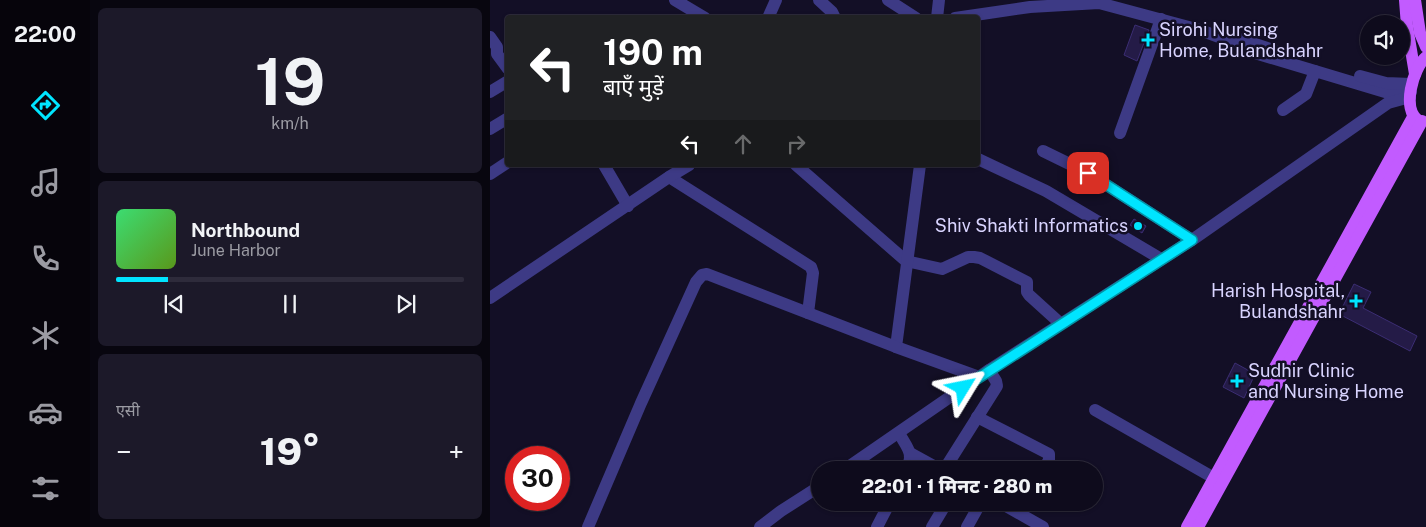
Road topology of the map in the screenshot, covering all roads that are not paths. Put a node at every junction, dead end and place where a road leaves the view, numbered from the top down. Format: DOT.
graph roads {
  1 [pos="675,0"];
  2 [pos="776,0"];
  3 [pos="819,0"];
  4 [pos="888,0"];
  5 [pos="939,0"];
  6 [pos="1405,0"];
  7 [pos="1416,0"];
  8 [pos="1099,2"];
  9 [pos="1030,4"];
  10 [pos="700,15"];
  11 [pos="769,15"];
  12 [pos="834,15"];
  13 [pos="911,15"];
  14 [pos="937,15"];
  15 [pos="971,15"];
  16 [pos="1162,19"];
  17 [pos="490,36"];
  18 [pos="1230,41"];
  19 [pos="1426,47"];
  20 [pos="498,51"];
  21 [pos="1426,57"];
  22 [pos="505,64"];
  23 [pos="1315,71"];
  24 [pos="505,83"];
  25 [pos="1412,87"];
  26 [pos="490,92"];
  27 [pos="1283,110"];
  28 [pos="505,120"];
  29 [pos="1420,120"];
  30 [pos="490,129"];
  31 [pos="1120,133"];
  32 [pos="1044,151"];
  33 [pos="980,161"];
  34 [pos="505,164"];
  35 [pos="605,167"];
  36 [pos="686,167"];
  37 [pos="798,167"];
  38 [pos="920,167"];
  39 [pos="490,174"];
  40 [pos="669,177"];
  41 [pos="628,206"];
  42 [pos="1192,240"];
  43 [pos="1161,260"];
  44 [pos="906,261"];
  45 [pos="490,298"];
  46 [pos="808,313"];
  47 [pos="1061,324"];
  48 [pos="896,347"];
  49 [pos="984,374"];
  50 [pos="1096,410"];
  51 [pos="977,417"];
  52 [pos="899,433"];
  53 [pos="910,453"];
  54 [pos="857,461"];
  55 [pos="910,461"];
  56 [pos="925,461"];
  57 [pos="948,461"];
  58 [pos="1048,461"];
  59 [pos="1214,478"];
  60 [pos="811,492"];
  61 [pos="885,511"];
  62 [pos="942,511"];
  63 [pos="977,511"];
  64 [pos="1012,511"];
  65 [pos="1024,520"];
  66 [pos="588,527"];
  67 [pos="760,527"];
  68 [pos="877,527"];
  69 [pos="932,527"];
  70 [pos="967,527"];
  71 [pos="1043,527"];
  72 [pos="1187,527"];
  73 [pos="1198,527"];
  1 -- 10 [label="street"];
  2 -- 11 [label="street"];
  3 -- 12 [label="street"];
  4 -- 13 [label="street"];
  5 -- 14 [label="street"];
  6 -- 25 [label="main road"];
  7 -- 19 [label="main road"];
  8 -- 9 [label="street"];
  8 -- 16 [label="street"];
  9 -- 15 [label="street"];
  16 -- 18 [label="street"];
  16 -- 31 [label="street"];
  17 -- 20 [label="street"];
  18 -- 23 [label="street"];
  18 -- 25 [label="street"];
  20 -- 22 [label="street"];
  21 -- 25 [label="main road"];
  23 -- 25 [label="street"];
  23 -- 27 [label="street"];
  24 -- 26 [label="street"];
  25 -- 29 [label="main road"];
  25 -- 42 [label="street"];
  28 -- 30 [label="street"];
  29 -- 59 [label="main road"];
  29 -- 73 [label="main road"];
  32 -- 42 [label="street"];
  33 -- 43 [label="street"];
  34 -- 39 [label="street"];
  35 -- 41 [label="street"];
  36 -- 40 [label="street"];
  37 -- 44 [label="street"];
  38 -- 44 [label="street"];
  40 -- 41 [label="street"];
  40 -- 46 [label="street"];
  41 -- 45 [label="street"];
  42 -- 43 [label="street"];
  43 -- 47 [label="street"];
  44 -- 47 [label="street"];
  44 -- 48 [label="street"];
  46 -- 48 [label="street"];
  46 -- 66 [label="street"];
  47 -- 49 [label="street"];
  48 -- 49 [label="street"];
  49 -- 51 [label="street"];
  49 -- 52 [label="street"];
  50 -- 59 [label="street"];
  51 -- 57 [label="street"];
  51 -- 58 [label="street"];
  52 -- 53 [label="street"];
  52 -- 54 [label="street"];
  53 -- 55 [label="street"];
  53 -- 56 [label="street"];
  59 -- 72 [label="main road"];
  60 -- 67 [label="street"];
  61 -- 68 [label="street"];
  62 -- 69 [label="street"];
  63 -- 70 [label="street"];
  64 -- 65 [label="street"];
  65 -- 71 [label="street"];
}
